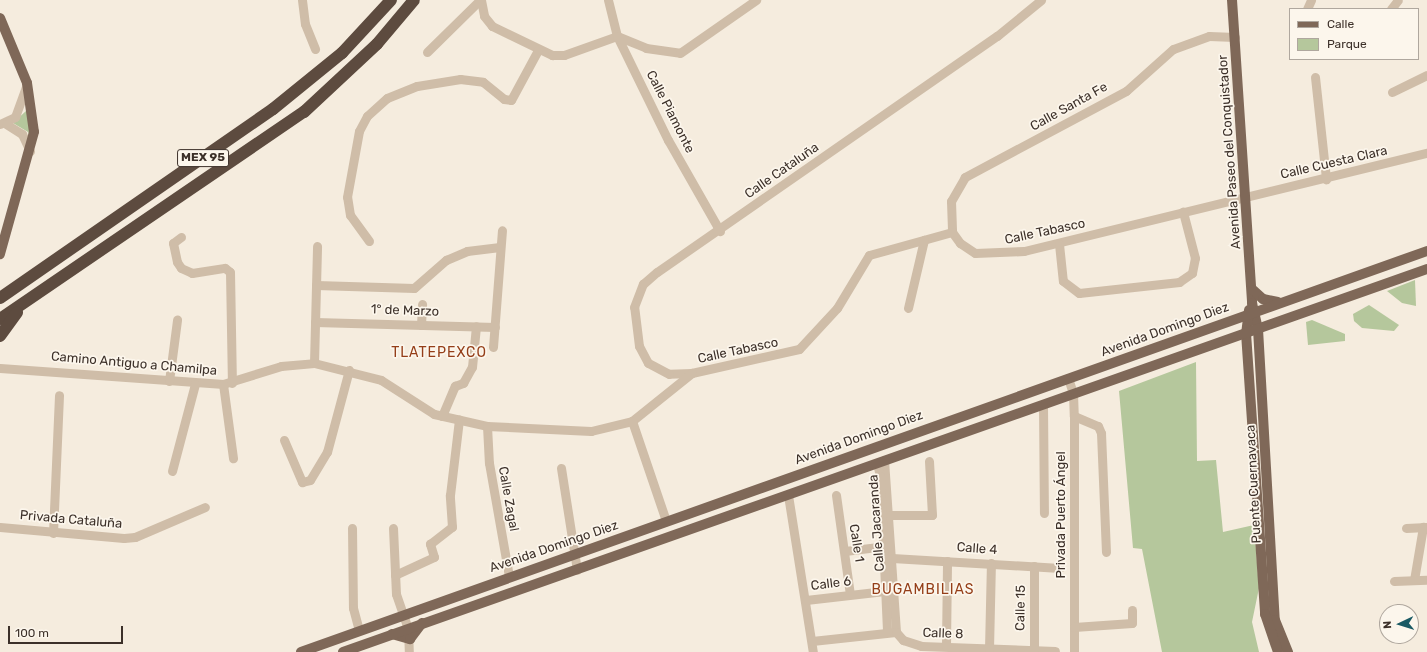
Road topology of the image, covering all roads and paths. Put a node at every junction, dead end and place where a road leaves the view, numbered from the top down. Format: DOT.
graph roads {
  1 [pos="302,0"];
  2 [pos="391,0"];
  3 [pos="414,0"];
  4 [pos="480,0"];
  5 [pos="608,0"];
  6 [pos="756,0"];
  7 [pos="1041,0"];
  8 [pos="1232,0"];
  9 [pos="1398,0"];
  10 [pos="1392,8"];
  11 [pos="1,27"];
  12 [pos="617,36"];
  13 [pos="1235,37"];
  14 [pos="315,49"];
  15 [pos="538,50"];
  16 [pos="426,52"];
  17 [pos="1427,75"];
  18 [pos="1315,77"];
  19 [pos="27,83"];
  20 [pos="1392,92"];
  21 [pos="3,124"];
  22 [pos="31,153"];
  23 [pos="1427,153"];
  24 [pos="1326,179"];
  25 [pos="1247,196"];
  26 [pos="1183,212"];
  27 [pos="502,230"];
  28 [pos="720,231"];
  29 [pos="952,232"];
  30 [pos="181,237"];
  31 [pos="924,240"];
  32 [pos="369,241"];
  33 [pos="1059,244"];
  34 [pos="317,246"];
  35 [pos="500,247"];
  36 [pos="1427,251"];
  37 [pos="0,254"];
  38 [pos="1427,269"];
  39 [pos="316,285"];
  40 [pos="1253,290"];
  41 [pos="40,291"];
  42 [pos="0,298"];
  43 [pos="1288,300"];
  44 [pos="422,304"];
  45 [pos="908,308"];
  46 [pos="1251,309"];
  47 [pos="0,319"];
  48 [pos="1232,319"];
  49 [pos="177,320"];
  50 [pos="1280,320"];
  51 [pos="315,322"];
  52 [pos="421,325"];
  53 [pos="476,326"];
  54 [pos="494,327"];
  55 [pos="1258,328"];
  56 [pos="1246,333"];
  57 [pos="0,336"];
  58 [pos="493,347"];
  59 [pos="1259,360"];
  60 [pos="314,363"];
  61 [pos="0,368"];
  62 [pos="348,370"];
  63 [pos="692,374"];
  64 [pos="1068,378"];
  65 [pos="169,381"];
  66 [pos="232,382"];
  67 [pos="195,384"];
  68 [pos="223,384"];
  69 [pos="1073,394"];
  70 [pos="59,395"];
  71 [pos="1043,405"];
  72 [pos="442,416"];
  73 [pos="1074,416"];
  74 [pos="460,420"];
  75 [pos="632,421"];
  76 [pos="487,426"];
  77 [pos="284,440"];
  78 [pos="233,458"];
  79 [pos="1265,460"];
  80 [pos="881,461"];
  81 [pos="1255,461"];
  82 [pos="929,462"];
  83 [pos="561,468"];
  84 [pos="172,471"];
  85 [pos="756,489"];
  86 [pos="788,495"];
  87 [pos="836,495"];
  88 [pos="762,504"];
  89 [pos="205,507"];
  90 [pos="1044,513"];
  91 [pos="890,515"];
  92 [pos="666,521"];
  93 [pos="0,526"];
  94 [pos="1425,527"];
  95 [pos="352,528"];
  96 [pos="393,528"];
  97 [pos="1406,528"];
  98 [pos="53,533"];
  99 [pos="883,546"];
  100 [pos="845,551"];
  101 [pos="1106,552"];
  102 [pos="574,555"];
  103 [pos="892,558"];
  104 [pos="948,561"];
  105 [pos="992,563"];
  106 [pos="1034,566"];
  107 [pos="1060,568"];
  108 [pos="577,570"];
  109 [pos="395,575"];
  110 [pos="509,576"];
  111 [pos="1414,580"];
  112 [pos="1427,580"];
  113 [pos="1394,581"];
  114 [pos="884,591"];
  115 [pos="850,594"];
  116 [pos="806,600"];
  117 [pos="1132,610"];
  118 [pos="403,615"];
  119 [pos="422,623"];
  120 [pos="1074,627"];
  121 [pos="408,628"];
  122 [pos="359,630"];
  123 [pos="891,632"];
  124 [pos="392,634"];
  125 [pos="410,639"];
  126 [pos="812,641"];
  127 [pos="946,646"];
  128 [pos="920,649"];
  129 [pos="989,649"];
  130 [pos="961,650"];
  131 [pos="1034,650"];
  132 [pos="1007,651"];
  133 [pos="1055,651"];
  134 [pos="301,652"];
  135 [pos="343,652"];
  136 [pos="409,652"];
  137 [pos="814,652"];
  138 [pos="1074,652"];
  139 [pos="1278,652"];
  140 [pos="1288,652"];
  1 -- 14 [label="street"];
  2 -- 42 [label="highway, MEX 95"];
  3 -- 41 [label="highway, MEX 95"];
  4 -- 15 [label="street"];
  4 -- 16 [label="street"];
  5 -- 12 [label="street, Calle Piamonte"];
  6 -- 12 [label="street"];
  7 -- 28 [label="street, Calle Cataluña"];
  8 -- 13 [label="main road, Avenida Paseo del Conquistador"];
  9 -- 10 [label="street"];
  11 -- 19 [label="main road"];
  12 -- 15 [label="street"];
  12 -- 28 [label="street, Calle Piamonte"];
  13 -- 25 [label="main road, Avenida Paseo del Conquistador"];
  13 -- 29 [label="street, Calle Santa Fe"];
  15 -- 32 [label="street"];
  17 -- 20 [label="street"];
  18 -- 24 [label="street"];
  19 -- 21 [label="street"];
  19 -- 22 [label="main road"];
  21 -- 22 [label="street"];
  22 -- 37 [label="main road"];
  23 -- 24 [label="street, Calle Cuesta Clara"];
  24 -- 25 [label="street, Calle Cuesta Clara"];
  25 -- 26 [label="street, Calle Tabasco"];
  25 -- 40 [label="main road, Avenida Paseo del Conquistador"];
  26 -- 33 [label="street, Calle Tabasco"];
  26 -- 33 [label="street"];
  27 -- 35 [label="street"];
  28 -- 63 [label="street, Calle Cataluña"];
  29 -- 31 [label="street, Calle Tabasco"];
  29 -- 33 [label="street, Calle Tabasco"];
  30 -- 66 [label="street"];
  31 -- 45 [label="street"];
  31 -- 63 [label="street, Calle Tabasco"];
  34 -- 39 [label="street"];
  35 -- 39 [label="street"];
  35 -- 54 [label="street"];
  36 -- 43 [label="main road, Avenida Domingo Diez"];
  38 -- 50 [label="main road"];
  39 -- 51 [label="street"];
  40 -- 43 [label="main road"];
  40 -- 46 [label="main road, Avenida Paseo del Conquistador"];
  40 -- 48 [label="main road"];
  41 -- 47 [label="highway, MEX 95"];
  41 -- 57 [label="highway"];
  43 -- 46 [label="main road, Avenida Domingo Diez"];
  44 -- 52 [label="street"];
  46 -- 48 [label="main road, Avenida Domingo Diez"];
  46 -- 55 [label="main road, Puente Cuernavaca"];
  46 -- 56 [label="main road, Puente Cuernavaca"];
  48 -- 64 [label="main road, Avenida Domingo Diez"];
  49 -- 65 [label="street"];
  50 -- 55 [label="main road"];
  50 -- 59 [label="main road"];
  51 -- 52 [label="street, 1° de Marzo"];
  51 -- 60 [label="street"];
  52 -- 53 [label="street, 1° de Marzo"];
  53 -- 54 [label="street, 1° de Marzo"];
  53 -- 72 [label="street"];
  54 -- 58 [label="street"];
  55 -- 56 [label="main road"];
  55 -- 59 [label="main road, Puente Cuernavaca"];
  56 -- 69 [label="main road"];
  56 -- 81 [label="main road, Puente Cuernavaca"];
  59 -- 79 [label="main road, Puente Cuernavaca"];
  60 -- 62 [label="street, Camino Antiguo a Chamilpa"];
  60 -- 66 [label="street, Camino Antiguo a Chamilpa"];
  61 -- 65 [label="street, Camino Antiguo a Chamilpa"];
  62 -- 72 [label="street, Camino Antiguo a Chamilpa"];
  62 -- 77 [label="street"];
  63 -- 75 [label="street"];
  64 -- 69 [label="street, Privada Puerto Ángel"];
  64 -- 85 [label="main road, Avenida Domingo Diez"];
  65 -- 67 [label="street, Camino Antiguo a Chamilpa"];
  66 -- 68 [label="street, Camino Antiguo a Chamilpa"];
  67 -- 68 [label="street, Camino Antiguo a Chamilpa"];
  67 -- 84 [label="street"];
  68 -- 78 [label="street"];
  69 -- 71 [label="main road"];
  69 -- 73 [label="street, Privada Puerto Ángel"];
  70 -- 98 [label="street"];
  71 -- 80 [label="main road"];
  71 -- 90 [label="street"];
  72 -- 74 [label="street, Camino Antiguo a Chamilpa"];
  73 -- 101 [label="street"];
  73 -- 120 [label="street, Privada Puerto Ángel"];
  74 -- 76 [label="street, Camino Antiguo a Chamilpa"];
  74 -- 109 [label="street"];
  75 -- 76 [label="street, Camino Antiguo a Chamilpa"];
  75 -- 92 [label="street"];
  76 -- 110 [label="street, Calle Zagal"];
  79 -- 81 [label="main road"];
  79 -- 140 [label="main road, Puente Cuernavaca"];
  80 -- 86 [label="main road"];
  80 -- 91 [label="street, Calle Jacaranda"];
  80 -- 99 [label="street, Calle Jacaranda"];
  81 -- 139 [label="main road, Puente Cuernavaca"];
  82 -- 91 [label="street"];
  83 -- 102 [label="street"];
  85 -- 88 [label="main road"];
  85 -- 92 [label="main road, Avenida Domingo Diez"];
  86 -- 88 [label="main road"];
  86 -- 116 [label="street"];
  87 -- 100 [label="street, Calle 1"];
  88 -- 108 [label="main road"];
  89 -- 98 [label="street, Privada Cataluña"];
  91 -- 103 [label="street, Calle Jacaranda"];
  92 -- 102 [label="main road, Avenida Domingo Diez"];
  93 -- 98 [label="street, Privada Cataluña"];
  94 -- 97 [label="street"];
  94 -- 111 [label="street"];
  95 -- 122 [label="street"];
  96 -- 109 [label="street"];
  99 -- 100 [label="street"];
  99 -- 114 [label="street, Calle Jacaranda"];
  100 -- 115 [label="street, Calle 1"];
  102 -- 108 [label="street"];
  102 -- 110 [label="main road, Avenida Domingo Diez"];
  103 -- 104 [label="street, Calle 4"];
  103 -- 123 [label="street, Calle Jacaranda"];
  104 -- 105 [label="street, Calle 4"];
  104 -- 127 [label="street"];
  105 -- 106 [label="street, Calle 4"];
  105 -- 129 [label="street"];
  106 -- 107 [label="street, Calle 4"];
  106 -- 131 [label="street, Calle 15"];
  108 -- 119 [label="main road"];
  109 -- 118 [label="street"];
  110 -- 118 [label="main road, Avenida Domingo Diez"];
  111 -- 112 [label="street"];
  111 -- 113 [label="street"];
  114 -- 115 [label="street, Calle 6"];
  114 -- 123 [label="street, Calle Jacaranda"];
  115 -- 116 [label="street, Calle 6"];
  116 -- 126 [label="street"];
  117 -- 120 [label="street"];
  118 -- 121 [label="street"];
  118 -- 122 [label="main road, Avenida Domingo Diez"];
  119 -- 121 [label="main road"];
  119 -- 125 [label="main road"];
  120 -- 138 [label="street, Privada Puerto Ángel"];
  121 -- 124 [label="main road"];
  121 -- 125 [label="street"];
  122 -- 134 [label="main road, Avenida Domingo Diez"];
  123 -- 126 [label="street"];
  123 -- 128 [label="street, Calle 8"];
  124 -- 125 [label="main road"];
  124 -- 135 [label="main road"];
  125 -- 136 [label="street"];
  126 -- 137 [label="street"];
  127 -- 128 [label="street, Calle 8"];
  127 -- 130 [label="street, Calle 8"];
  129 -- 130 [label="street, Calle 8"];
  129 -- 132 [label="street, Calle 8"];
  131 -- 132 [label="street, Calle 8"];
  131 -- 133 [label="street, Calle 8"];
}
